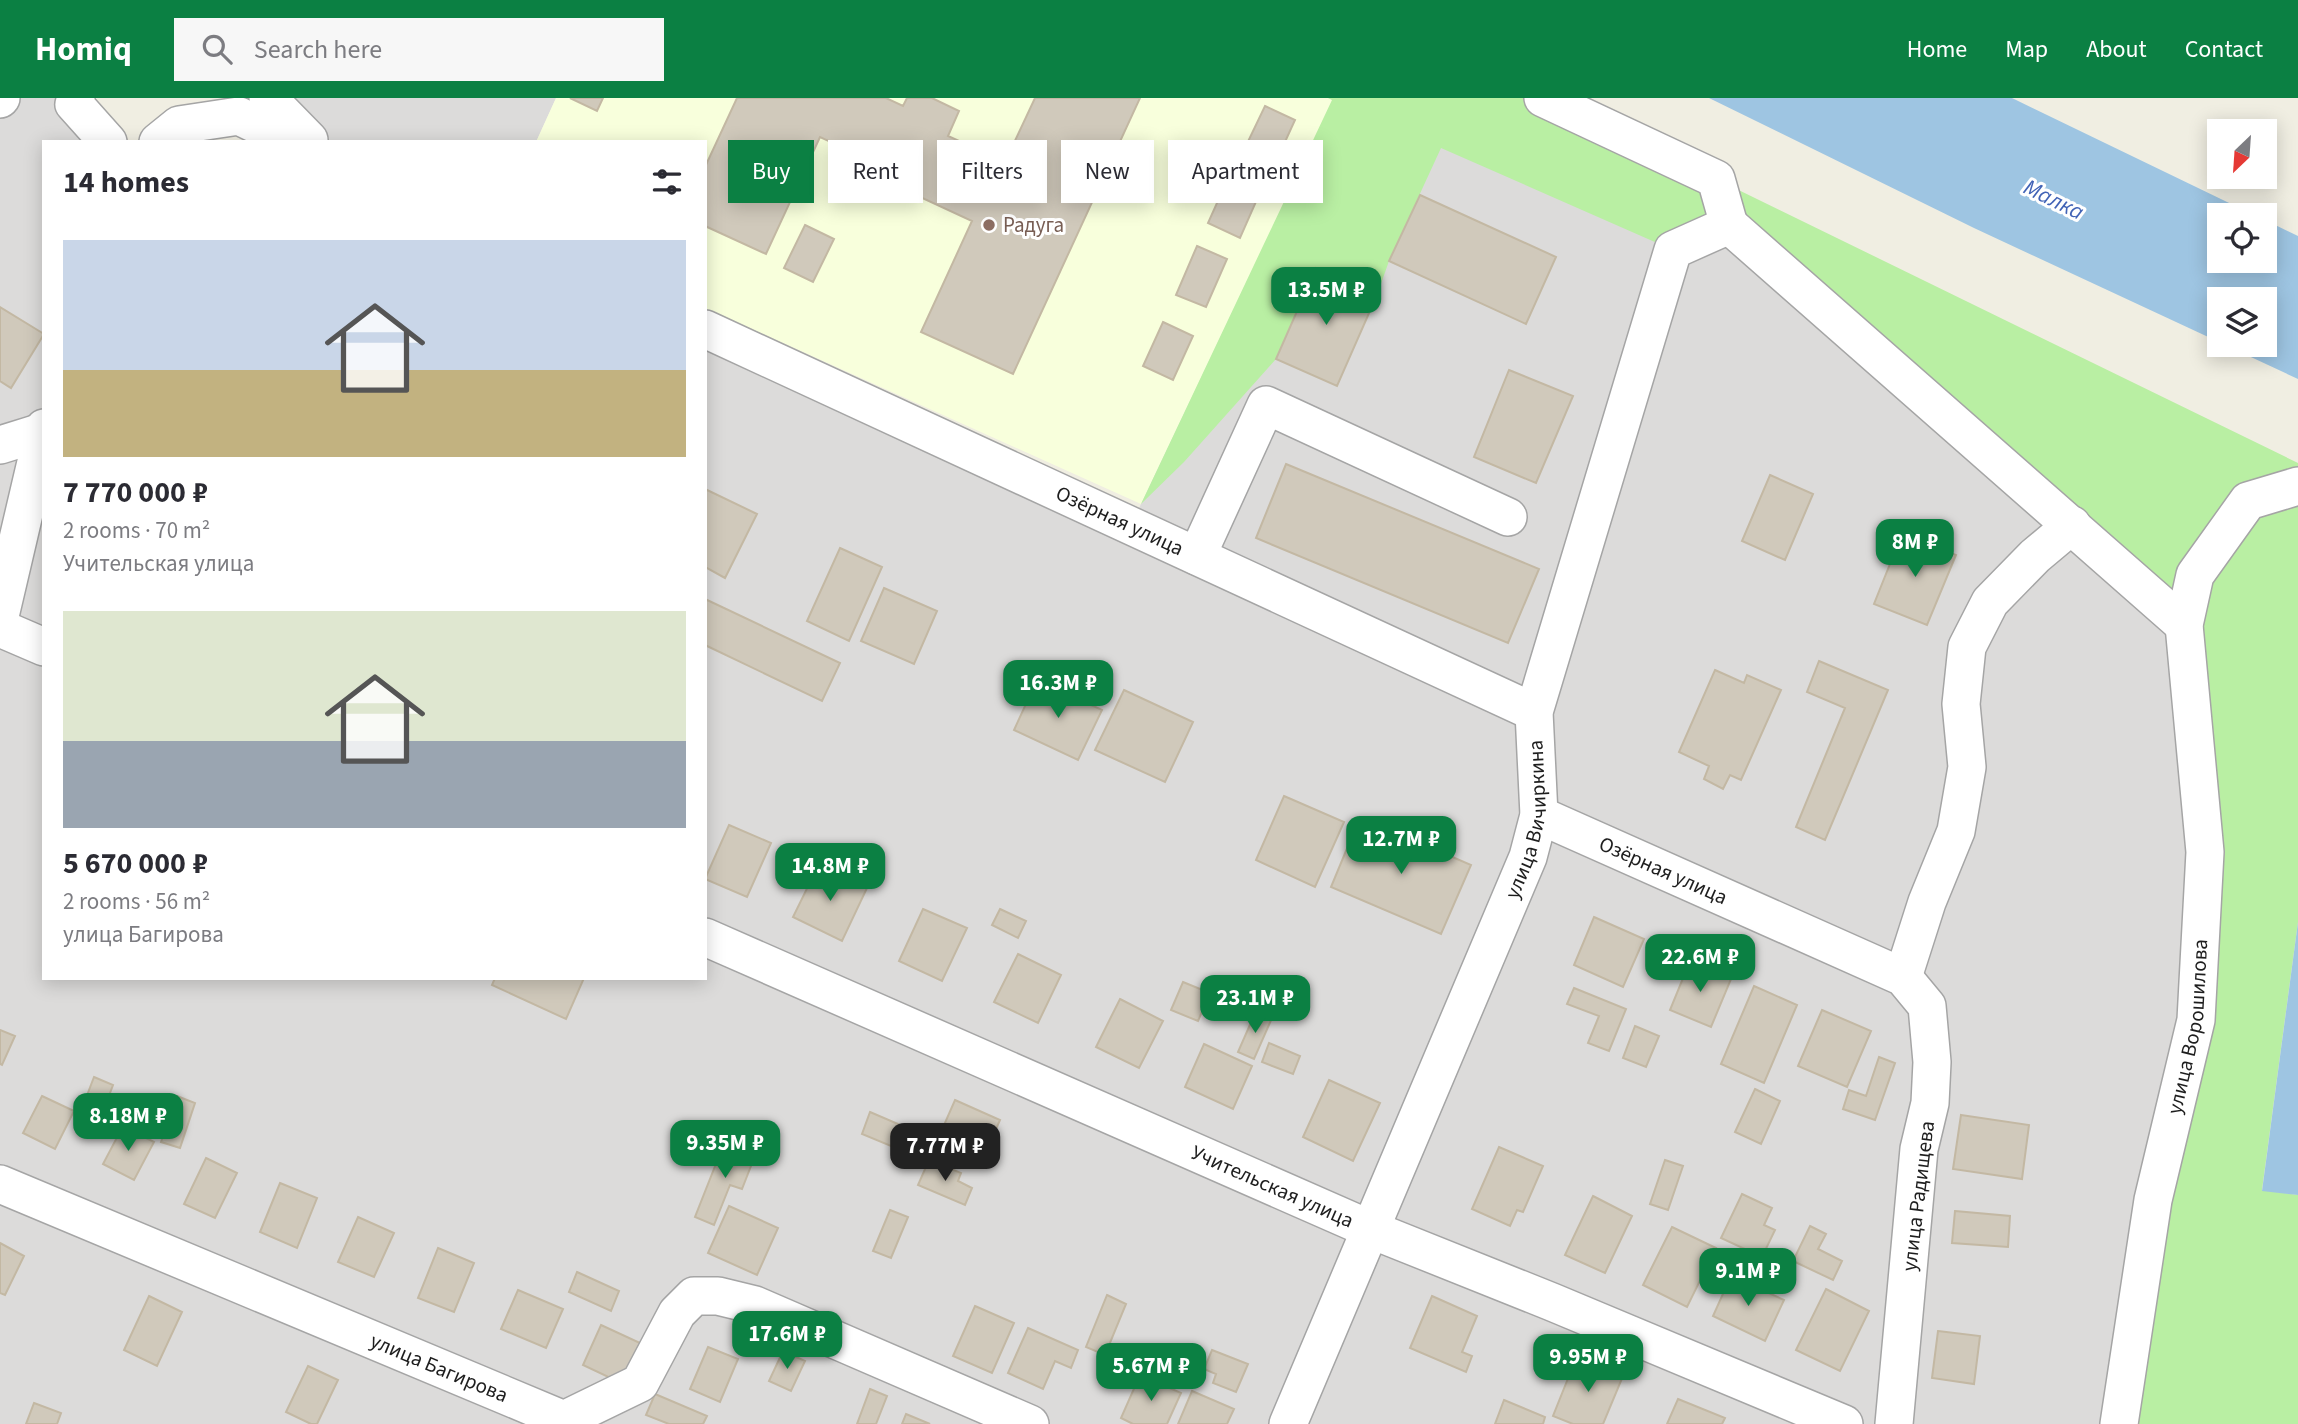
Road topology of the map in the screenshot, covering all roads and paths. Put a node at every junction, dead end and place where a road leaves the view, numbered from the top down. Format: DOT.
graph roads {
  1 [pos="1543,98"];
  2 [pos="73,100"];
  3 [pos="267,105"];
  4 [pos="106,140"];
  5 [pos="160,140"];
  6 [pos="292,140"];
  7 [pos="308,140"];
  8 [pos="1729,225"];
  9 [pos="707,330"];
  10 [pos="42,430"];
  11 [pos="42,434"];
  12 [pos="0,445"];
  13 [pos="2298,486"];
  14 [pos="1508,517"];
  15 [pos="2071,525"];
  16 [pos="1197,556"];
  17 [pos="0,616"];
  18 [pos="2184,625"];
  19 [pos="0,628"];
  20 [pos="42,646"];
  21 [pos="1534,712"];
  22 [pos="1539,815"];
  23 [pos="707,938"];
  24 [pos="1903,977"];
  25 [pos="0,1184"];
  26 [pos="1372,1230"];
  27 [pos="563,1422"];
  28 [pos="1030,1424"];
  29 [pos="1288,1424"];
  30 [pos="1844,1424"];
  31 [pos="1894,1424"];
  32 [pos="2119,1424"];
  1 -- 8 [label="street"];
  2 -- 4 [label="street"];
  3 -- 5 [label="street"];
  3 -- 6 [label="street"];
  3 -- 7 [label="street"];
  8 -- 15 [label="street"];
  8 -- 21 [label="street, улица Вичиркина"];
  9 -- 16 [label="street, Озёрная улица"];
  10 -- 12 [label="street"];
  11 -- 17 [label="street"];
  13 -- 18 [label="street, улица Ворошилова"];
  14 -- 16 [label="street"];
  15 -- 18 [label="street"];
  15 -- 24 [label="street"];
  16 -- 21 [label="street, Озёрная улица"];
  18 -- 32 [label="street, улица Ворошилова"];
  19 -- 20 [label="street"];
  21 -- 22 [label="street, улица Вичиркина"];
  22 -- 24 [label="street, Озёрная улица"];
  22 -- 26 [label="street, улица Вичиркина"];
  23 -- 26 [label="street, Учительская улица"];
  24 -- 31 [label="street, улица Радищева"];
  25 -- 27 [label="street, улица Багирова"];
  26 -- 29 [label="street, улица Вичиркина"];
  26 -- 30 [label="street, Учительская улица"];
  27 -- 28 [label="street, улица Багирова"];
}
